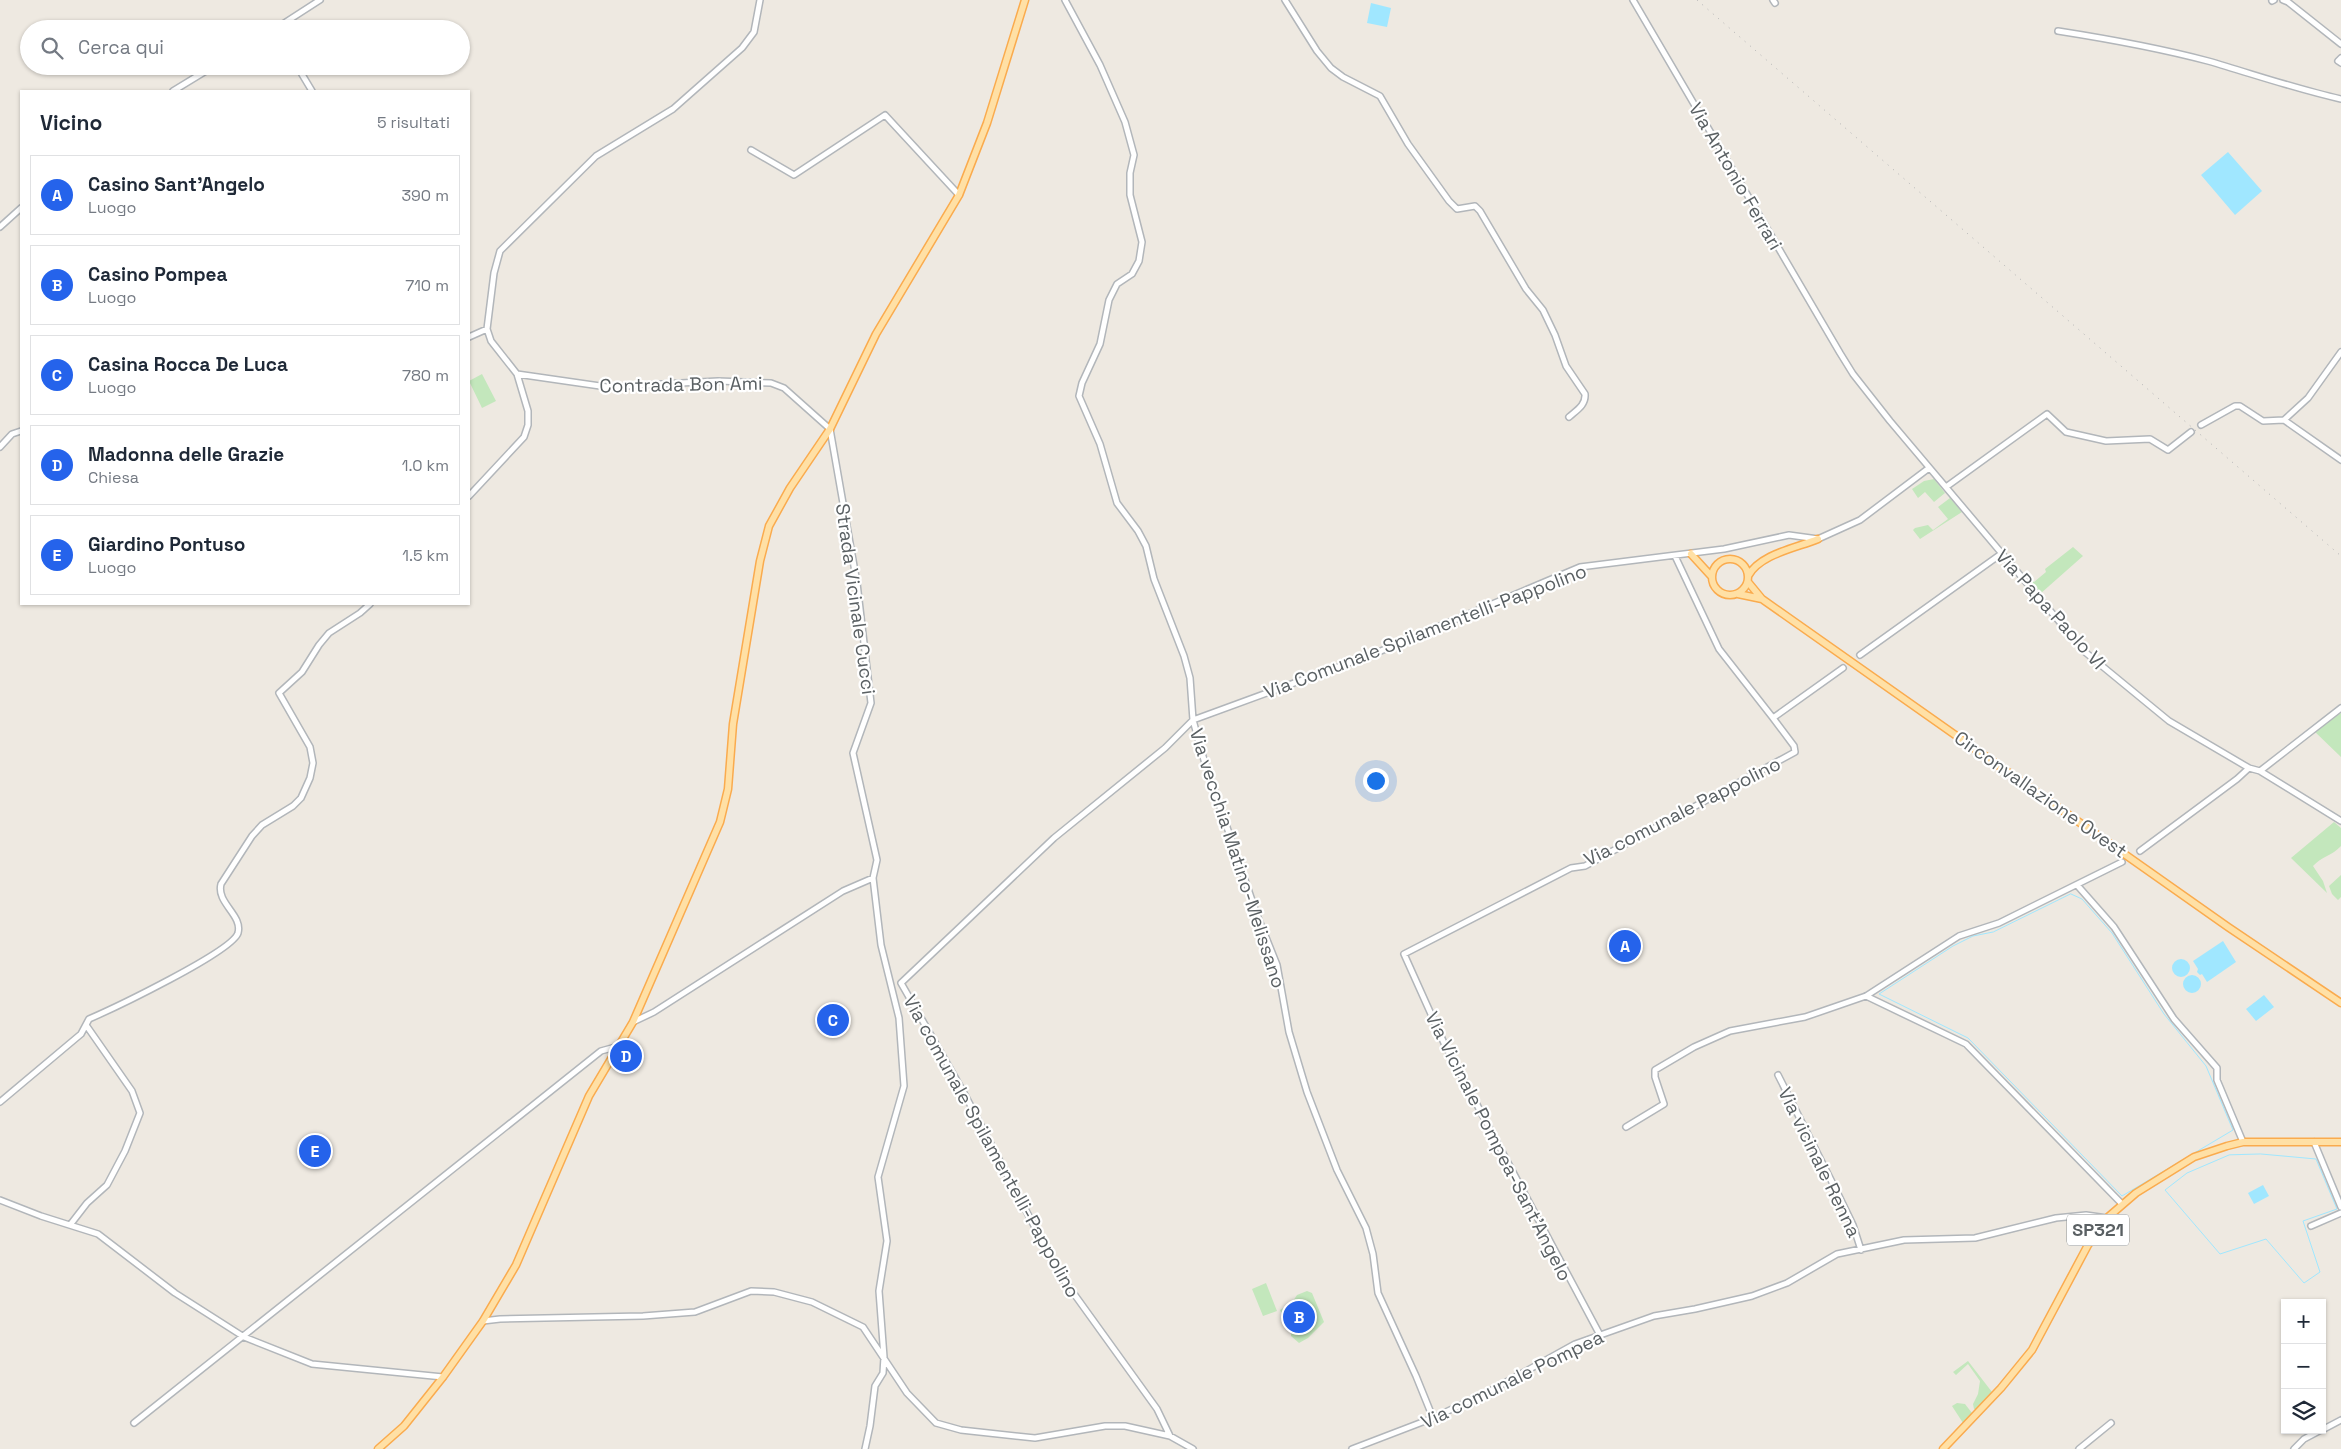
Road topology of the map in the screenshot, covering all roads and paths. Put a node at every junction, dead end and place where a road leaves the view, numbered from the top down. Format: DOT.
graph roads {
  1 [pos="320,0"];
  2 [pos="760,0"];
  3 [pos="1025,0"];
  4 [pos="1065,0"];
  5 [pos="1285,0"];
  6 [pos="1632,0"];
  7 [pos="2283,0"];
  8 [pos="289,20"];
  9 [pos="2058,31"];
  10 [pos="2341,44"];
  11 [pos="2341,58"];
  12 [pos="2341,63"];
  13 [pos="199,75"];
  14 [pos="302,75"];
  15 [pos="175,90"];
  16 [pos="311,90"];
  17 [pos="2341,100"];
  18 [pos="751,150"];
  19 [pos="959,195"];
  20 [pos="20,209"];
  21 [pos="0,227"];
  22 [pos="487,329"];
  23 [pos="470,337"];
  24 [pos="2341,352"];
  25 [pos="1840,353"];
  26 [pos="517,374"];
  27 [pos="1569,416"];
  28 [pos="2284,420"];
  29 [pos="2200,425"];
  30 [pos="830,429"];
  31 [pos="20,431"];
  32 [pos="2191,432"];
  33 [pos="0,447"];
  34 [pos="2341,460"];
  35 [pos="1928,468"];
  36 [pos="1946,487"];
  37 [pos="470,495"];
  38 [pos="1818,539"];
  39 [pos="1691,554"];
  40 [pos="2001,554"];
  41 [pos="1675,556"];
  42 [pos="1764,560"];
  43 [pos="1698,563"];
  44 [pos="1742,564"];
  45 [pos="1716,566"];
  46 [pos="1712,578"];
  47 [pos="1748,579"];
  48 [pos="1738,594"];
  49 [pos="1762,599"];
  50 [pos="369,605"];
  51 [pos="1860,655"];
  52 [pos="1843,668"];
  53 [pos="2341,708"];
  54 [pos="1773,718"];
  55 [pos="1193,720"];
  56 [pos="2249,768"];
  57 [pos="2260,771"];
  58 [pos="2341,821"];
  59 [pos="2140,851"];
  60 [pos="2122,862"];
  61 [pos="873,878"];
  62 [pos="2077,885"];
  63 [pos="1404,954"];
  64 [pos="1866,996"];
  65 [pos="2341,1003"];
  66 [pos="633,1022"];
  67 [pos="86,1025"];
  68 [pos="620,1046"];
  69 [pos="1778,1075"];
  70 [pos="0,1102"];
  71 [pos="1626,1127"];
  72 [pos="2243,1142"];
  73 [pos="2314,1142"];
  74 [pos="2341,1142"];
  75 [pos="0,1200"];
  76 [pos="2122,1204"];
  77 [pos="2341,1207"];
  78 [pos="2341,1213"];
  79 [pos="2107,1218"];
  80 [pos="70,1225"];
  81 [pos="2310,1226"];
  82 [pos="1861,1250"];
  83 [pos="483,1322"];
  84 [pos="1600,1335"];
  85 [pos="244,1337"];
  86 [pos="884,1357"];
  87 [pos="443,1377"];
  88 [pos="1433,1418"];
  89 [pos="2341,1420"];
  90 [pos="134,1423"];
  91 [pos="2111,1423"];
  92 [pos="2326,1428"];
  93 [pos="2314,1434"];
  94 [pos="1170,1436"];
  95 [pos="378,1449"];
  96 [pos="865,1449"];
  97 [pos="1192,1449"];
  98 [pos="1352,1449"];
  99 [pos="1943,1449"];
  100 [pos="2079,1449"];
  101 [pos="2294,1449"];
  1 -- 8 [label="street"];
  2 -- 22 [label="street"];
  3 -- 19 [label="main road"];
  4 -- 55 [label="street, Via vecchia Matino-Melissano"];
  5 -- 27 [label="street"];
  6 -- 25 [label="street, Via Antonio Ferrari"];
  7 -- 10 [label="street"];
  9 -- 17 [label="street"];
  11 -- 12 [label="street"];
  13 -- 15 [label="street"];
  14 -- 16 [label="street"];
  18 -- 19 [label="street"];
  19 -- 30 [label="main road"];
  20 -- 21 [label="street"];
  22 -- 23 [label="street"];
  22 -- 26 [label="street"];
  24 -- 28 [label="street"];
  25 -- 35 [label="street, Via Papa Paolo VI"];
  26 -- 30 [label="street, Contrada Bon Ami"];
  26 -- 37 [label="street"];
  28 -- 29 [label="street"];
  28 -- 34 [label="street"];
  30 -- 61 [label="street, Strada Vicinale Cucci"];
  30 -- 66 [label="main road"];
  31 -- 33 [label="street"];
  32 -- 36 [label="street"];
  35 -- 36 [label="street, Via Papa Paolo VI"];
  35 -- 38 [label="street"];
  36 -- 40 [label="street, Via Papa Paolo VI"];
  38 -- 39 [label="street"];
  38 -- 42 [label="main road"];
  39 -- 41 [label="street, Via Comunale Spilamentelli-Pappolino"];
  39 -- 43 [label="main road"];
  40 -- 51 [label="street"];
  40 -- 56 [label="street, Via Papa Paolo VI"];
  41 -- 54 [label="street"];
  41 -- 55 [label="street, Via Comunale Spilamentelli-Pappolino"];
  42 -- 44 [label="main road"];
  42 -- 47 [label="main road"];
  43 -- 45 [label="main road"];
  43 -- 46 [label="main road"];
  44 -- 45 [label="main road"];
  44 -- 47 [label="main road"];
  45 -- 46 [label="main road"];
  46 -- 48 [label="main road"];
  47 -- 48 [label="main road"];
  47 -- 49 [label="main road"];
  48 -- 49 [label="main road, Circonvallazione Ovest"];
  49 -- 65 [label="main road, Circonvallazione Ovest"];
  50 -- 67 [label="street"];
  52 -- 54 [label="street"];
  53 -- 57 [label="street"];
  54 -- 63 [label="street, Via comunale Pappolino"];
  55 -- 88 [label="street, Via vecchia Matino-Melissano"];
  55 -- 94 [label="street, Via comunale Spilamentelli-Pappolino"];
  56 -- 57 [label="street, Via Papa Paolo VI"];
  56 -- 59 [label="street"];
  57 -- 58 [label="street, Via Papa Paolo VI"];
  60 -- 62 [label="street"];
  61 -- 66 [label="street"];
  61 -- 86 [label="street, Strada Vicinale Cucci"];
  62 -- 64 [label="street"];
  62 -- 72 [label="street"];
  63 -- 84 [label="street, Via Vicinale Pompea-Sant'Angelo"];
  64 -- 71 [label="street"];
  64 -- 76 [label="street"];
  66 -- 68 [label="main road"];
  67 -- 70 [label="street"];
  67 -- 80 [label="street"];
  68 -- 83 [label="main road"];
  68 -- 85 [label="street"];
  69 -- 82 [label="street, Via vicinale Renna"];
  72 -- 73 [label="main road, SP321"];
  72 -- 76 [label="main road, SP321"];
  73 -- 74 [label="main road, SP321"];
  73 -- 77 [label="street"];
  75 -- 80 [label="street"];
  76 -- 79 [label="main road, SP321"];
  78 -- 81 [label="street"];
  79 -- 82 [label="street, Via comunale Pompea"];
  79 -- 99 [label="main road, SP321"];
  80 -- 85 [label="street"];
  82 -- 84 [label="street, Via comunale Pompea"];
  83 -- 86 [label="street"];
  83 -- 87 [label="main road"];
  84 -- 88 [label="street, Via comunale Pompea"];
  85 -- 87 [label="street"];
  85 -- 90 [label="street"];
  86 -- 94 [label="street"];
  86 -- 96 [label="street"];
  87 -- 95 [label="main road"];
  88 -- 98 [label="street, Via comunale Pompea"];
  89 -- 92 [label="street"];
  91 -- 100 [label="street"];
  93 -- 101 [label="street"];
  94 -- 97 [label="street"];
}
